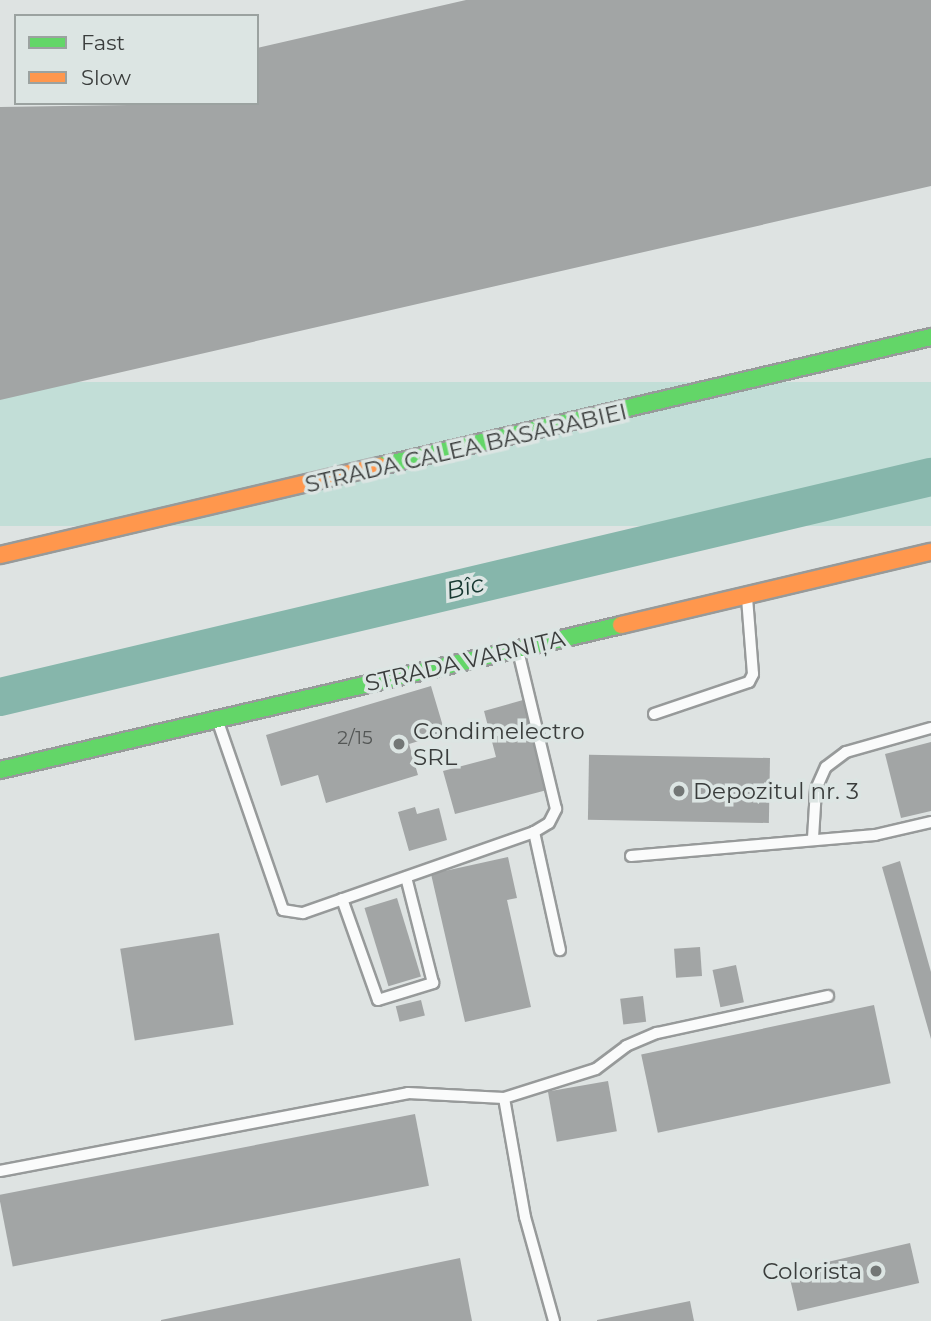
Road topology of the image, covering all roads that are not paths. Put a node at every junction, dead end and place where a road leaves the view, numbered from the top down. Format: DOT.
graph roads {
  1 [pos="931,337"];
  2 [pos="931,552"];
  3 [pos="0,555"];
  4 [pos="747,594"];
  5 [pos="517,648"];
  6 [pos="654,714"];
  7 [pos="217,719"];
  8 [pos="931,728"];
  9 [pos="0,770"];
  10 [pos="931,822"];
  11 [pos="534,832"];
  12 [pos="813,838"];
  13 [pos="631,856"];
  14 [pos="406,877"];
  15 [pos="342,899"];
  16 [pos="560,950"];
  17 [pos="828,996"];
  18 [pos="504,1098"];
  19 [pos="0,1171"];
  20 [pos="554,1321"];
  1 -- 3 [label="street, STRADA CALEA BASARABIEI"];
  2 -- 4 [label="street, STRADA VARNIȚA"];
  4 -- 5 [label="street, STRADA VARNIȚA"];
  4 -- 6 [label="lane"];
  5 -- 7 [label="street, STRADA VARNIȚA"];
  5 -- 11 [label="lane"];
  7 -- 9 [label="street, STRADA VARNIȚA"];
  7 -- 15 [label="lane"];
  8 -- 12 [label="lane"];
  10 -- 12 [label="lane"];
  11 -- 14 [label="lane"];
  11 -- 16 [label="lane"];
  12 -- 13 [label="lane"];
  14 -- 15 [label="lane"];
  14 -- 15 [label="lane"];
  17 -- 18 [label="lane"];
  18 -- 19 [label="lane"];
  18 -- 20 [label="lane"];
}
